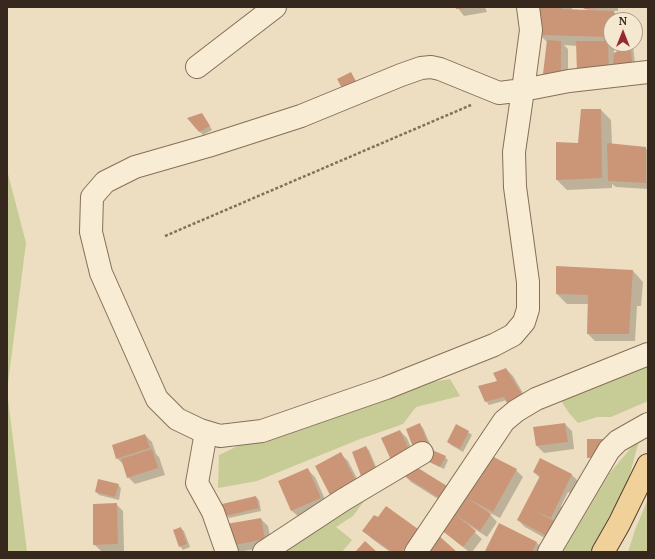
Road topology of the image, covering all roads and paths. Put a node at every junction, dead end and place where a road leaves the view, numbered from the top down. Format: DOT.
graph roads {
  1 [pos="275,7"];
  2 [pos="528,7"];
  3 [pos="197,67"];
  4 [pos="648,72"];
  5 [pos="523,90"];
  6 [pos="499,93"];
  7 [pos="165,236"];
  8 [pos="648,354"];
  9 [pos="648,424"];
  10 [pos="206,432"];
  11 [pos="422,453"];
  12 [pos="648,465"];
  13 [pos="227,552"];
  14 [pos="264,552"];
  15 [pos="416,552"];
  16 [pos="549,552"];
  17 [pos="603,552"];
  1 -- 3 [label="street"];
  2 -- 5 [label="street"];
  4 -- 5 [label="street"];
  5 -- 6 [label="street"];
  5 -- 10 [label="street"];
  6 -- 7 [label="path"];
  6 -- 10 [label="street"];
  8 -- 15 [label="street"];
  9 -- 16 [label="street"];
  10 -- 13 [label="street"];
  11 -- 14 [label="street"];
  12 -- 17 [label="main road"];
}
